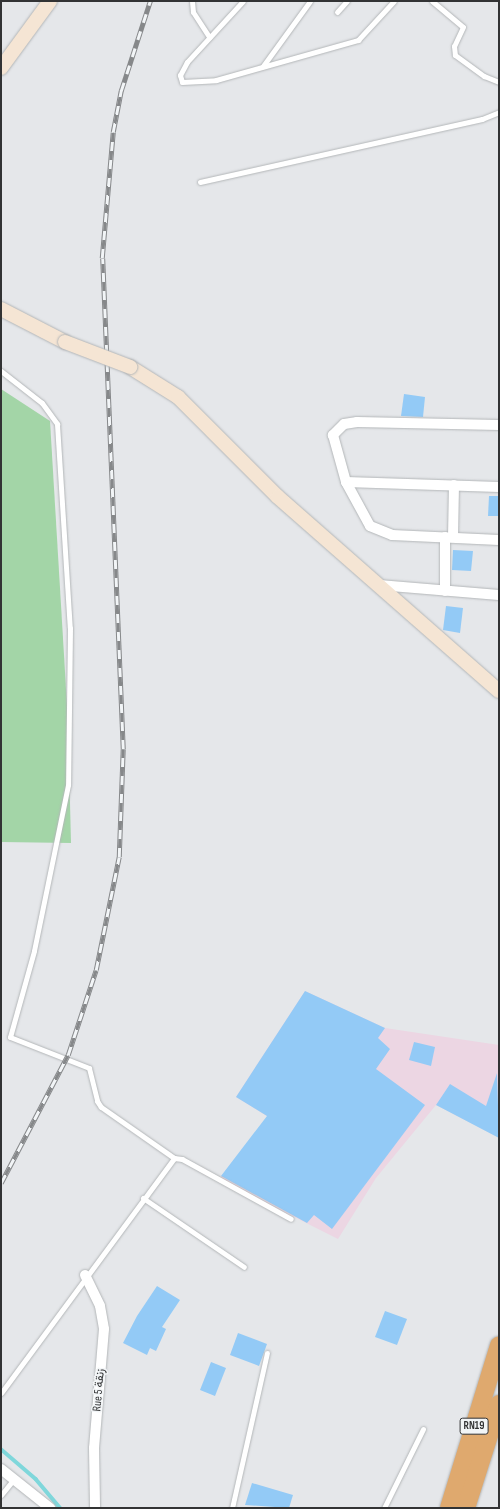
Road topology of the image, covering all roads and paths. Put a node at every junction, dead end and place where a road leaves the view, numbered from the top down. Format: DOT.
graph roads {
  1 [pos="50,1"];
  2 [pos="192,1"];
  3 [pos="243,1"];
  4 [pos="310,1"];
  5 [pos="347,1"];
  6 [pos="394,1"];
  7 [pos="432,1"];
  8 [pos="337,12"];
  9 [pos="209,37"];
  10 [pos="263,66"];
  11 [pos="1,68"];
  12 [pos="499,82"];
  13 [pos="499,112"];
  14 [pos="200,182"];
  15 [pos="1,308"];
  16 [pos="1,371"];
  17 [pos="499,425"];
  18 [pos="346,482"];
  19 [pos="454,485"];
  20 [pos="499,486"];
  21 [pos="449,537"];
  22 [pos="499,540"];
  23 [pos="379,585"];
  24 [pos="445,591"];
  25 [pos="499,595"];
  26 [pos="499,691"];
  27 [pos="174,1158"];
  28 [pos="143,1198"];
  29 [pos="291,1219"];
  30 [pos="244,1267"];
  31 [pos="85,1275"];
  32 [pos="499,1345"];
  33 [pos="266,1354"];
  34 [pos="1,1393"];
  35 [pos="499,1404"];
  36 [pos="423,1429"];
  37 [pos="494,1434"];
  38 [pos="1,1469"];
  39 [pos="14,1479"];
  40 [pos="1,1495"];
  41 [pos="50,1508"];
  42 [pos="95,1508"];
  43 [pos="232,1508"];
  44 [pos="384,1508"];
  45 [pos="449,1508"];
  46 [pos="466,1508"];
  1 -- 11 [label="main road"];
  2 -- 9 [label="lane"];
  3 -- 9 [label="lane"];
  4 -- 10 [label="lane"];
  5 -- 8 [label="lane"];
  6 -- 10 [label="lane"];
  7 -- 12 [label="lane"];
  9 -- 10 [label="lane"];
  13 -- 14 [label="lane"];
  15 -- 23 [label="main road, bridge"];
  16 -- 27 [label="lane"];
  17 -- 18 [label="street"];
  18 -- 19 [label="street"];
  18 -- 21 [label="street"];
  19 -- 20 [label="street"];
  19 -- 21 [label="street"];
  21 -- 22 [label="street"];
  21 -- 24 [label="street"];
  23 -- 24 [label="street"];
  23 -- 26 [label="main road"];
  24 -- 25 [label="street"];
  27 -- 28 [label="lane"];
  27 -- 29 [label="lane"];
  28 -- 30 [label="lane"];
  28 -- 31 [label="lane"];
  31 -- 34 [label="lane"];
  31 -- 42 [label="street, Rue 5 زنقة"];
  32 -- 45 [label="highway, RN19"];
  33 -- 43 [label="lane"];
  35 -- 37 [label="highway, RN19"];
  36 -- 44 [label="lane"];
  37 -- 46 [label="highway, RN19"];
  38 -- 39 [label="street"];
  39 -- 40 [label="lane"];
  39 -- 41 [label="street"];
}
